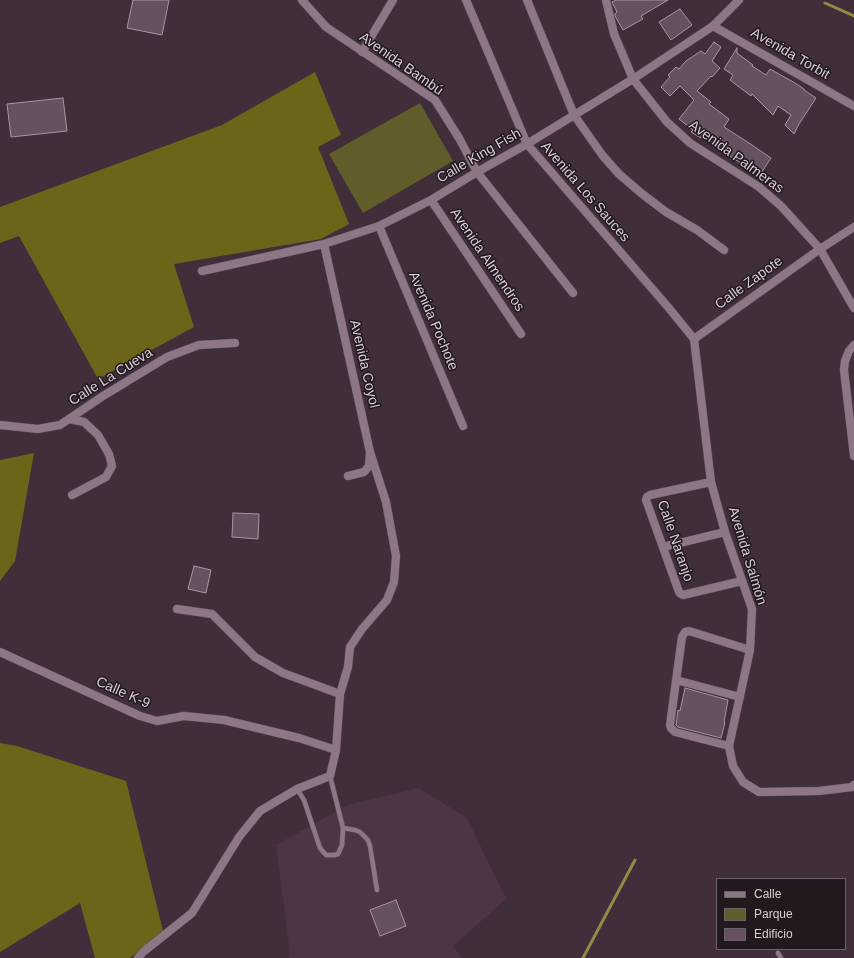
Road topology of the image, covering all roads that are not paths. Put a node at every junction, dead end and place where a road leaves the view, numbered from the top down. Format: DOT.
graph roads {
  1 [pos="302,0"];
  2 [pos="393,0"];
  3 [pos="466,0"];
  4 [pos="527,0"];
  5 [pos="606,0"];
  6 [pos="740,0"];
  7 [pos="713,26"];
  8 [pos="362,52"];
  9 [pos="633,79"];
  10 [pos="854,106"];
  11 [pos="574,115"];
  12 [pos="527,144"];
  13 [pos="477,172"];
  14 [pos="431,200"];
  15 [pos="378,226"];
  16 [pos="854,227"];
  17 [pos="324,244"];
  18 [pos="820,249"];
  19 [pos="724,250"];
  20 [pos="202,271"];
  21 [pos="573,293"];
  22 [pos="854,308"];
  23 [pos="521,334"];
  24 [pos="694,339"];
  25 [pos="235,343"];
  26 [pos="854,345"];
  27 [pos="69,419"];
  28 [pos="0,425"];
  29 [pos="463,426"];
  30 [pos="370,452"];
  31 [pos="854,456"];
  32 [pos="348,476"];
  33 [pos="711,482"];
  34 [pos="72,495"];
  35 [pos="726,532"];
  36 [pos="663,547"];
  37 [pos="742,581"];
  38 [pos="177,609"];
  39 [pos="750,650"];
  40 [pos="0,652"];
  41 [pos="676,680"];
  42 [pos="340,694"];
  43 [pos="740,697"];
  44 [pos="729,746"];
  45 [pos="336,750"];
  46 [pos="330,776"];
  47 [pos="854,785"];
  48 [pos="298,789"];
  49 [pos="343,828"];
  50 [pos="377,890"];
  51 [pos="778,953"];
  52 [pos="138,958"];
  53 [pos="781,958"];
  1 -- 8 [label="street, Avenida Bambú"];
  2 -- 8 [label="street"];
  3 -- 12 [label="street, Avenida Los Sauces"];
  4 -- 11 [label="street"];
  5 -- 9 [label="street, Avenida Palmeras"];
  6 -- 7 [label="street, Calle King Fish"];
  7 -- 9 [label="street, Calle King Fish"];
  7 -- 10 [label="street, Avenida Torbit"];
  8 -- 13 [label="street, Avenida Bambú"];
  9 -- 11 [label="street, Calle King Fish"];
  9 -- 18 [label="street, Avenida Palmeras"];
  11 -- 12 [label="street, Calle King Fish"];
  11 -- 19 [label="street"];
  12 -- 13 [label="street, Calle King Fish"];
  12 -- 24 [label="street, Avenida Los Sauces"];
  13 -- 14 [label="street, Calle King Fish"];
  13 -- 21 [label="street, Avenida Bambú"];
  14 -- 15 [label="street, Calle King Fish"];
  14 -- 23 [label="street, Avenida Almendros"];
  15 -- 17 [label="street, Calle King Fish"];
  15 -- 29 [label="street, Avenida Pochote"];
  16 -- 18 [label="street, Calle Zapote"];
  17 -- 20 [label="street, Calle King Fish"];
  17 -- 30 [label="street, Avenida Coyol"];
  18 -- 22 [label="street, Avenida Palmeras"];
  18 -- 24 [label="street, Calle Zapote"];
  24 -- 33 [label="street, Avenida Salmón"];
  25 -- 27 [label="street, Calle La Cueva"];
  26 -- 31 [label="street"];
  27 -- 28 [label="street, Calle La Cueva"];
  27 -- 34 [label="street"];
  30 -- 32 [label="street, Avenida Coyol"];
  30 -- 42 [label="street"];
  33 -- 35 [label="street, Avenida Salmón"];
  33 -- 36 [label="street, Calle Naranjo"];
  35 -- 36 [label="street"];
  35 -- 37 [label="street, Avenida Salmón"];
  36 -- 37 [label="street, Calle Naranjo"];
  37 -- 39 [label="street, Avenida Salmón"];
  38 -- 42 [label="street"];
  39 -- 41 [label="street"];
  39 -- 43 [label="street, Avenida Salmón"];
  40 -- 45 [label="street, Calle K-9"];
  41 -- 43 [label="street"];
  41 -- 44 [label="street"];
  42 -- 45 [label="street"];
  43 -- 44 [label="street, Avenida Salmón"];
  44 -- 47 [label="street, Avenida Salmón"];
  45 -- 46 [label="street"];
  46 -- 48 [label="street"];
  46 -- 49 [label="lane"];
  48 -- 49 [label="lane"];
  48 -- 52 [label="street"];
  49 -- 50 [label="lane"];
  51 -- 53 [label="lane"];
}
